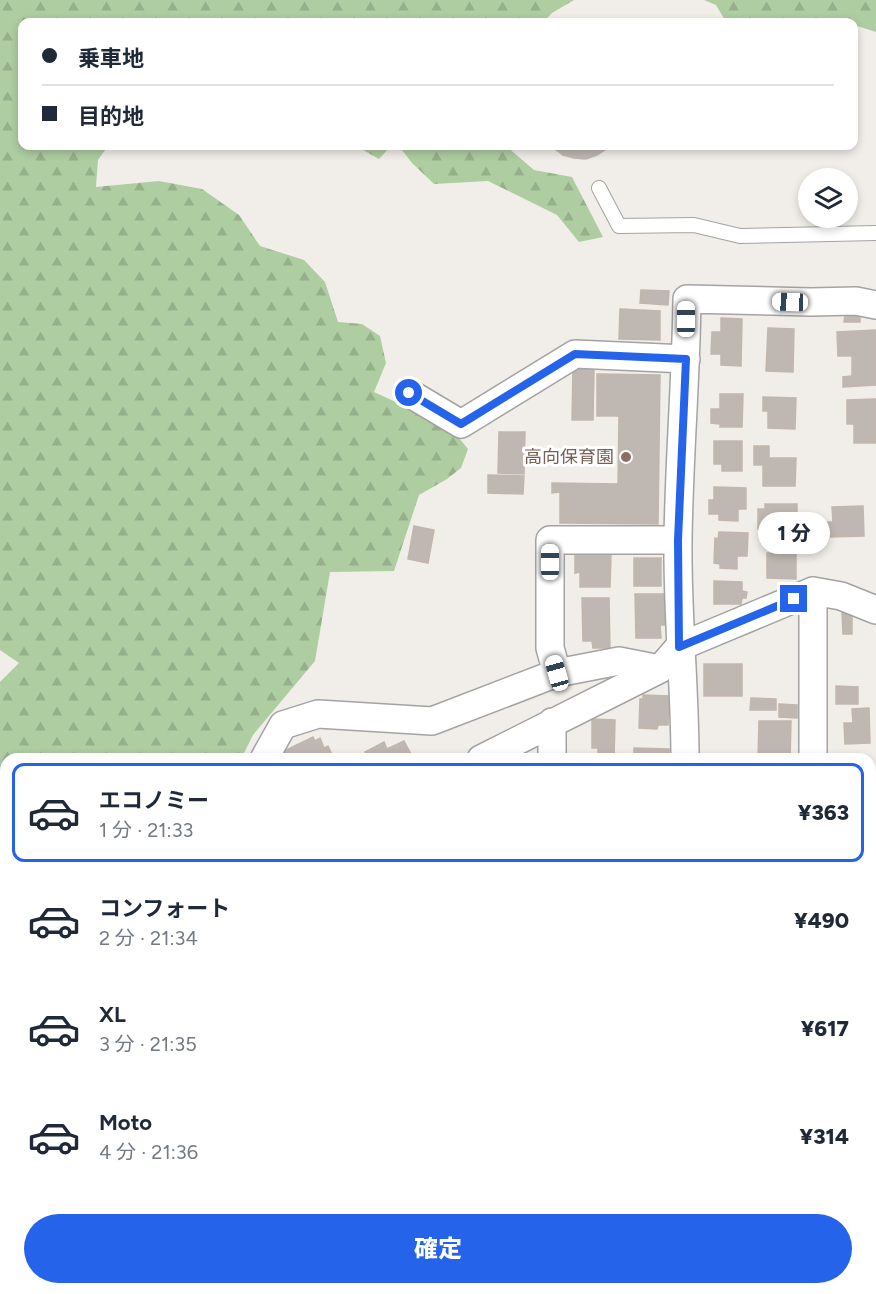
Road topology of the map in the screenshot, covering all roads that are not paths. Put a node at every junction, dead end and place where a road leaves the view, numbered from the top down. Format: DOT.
graph roads {
  1 [pos="599,188"];
  2 [pos="876,233"];
  3 [pos="876,305"];
  4 [pos="686,359"];
  5 [pos="409,393"];
  6 [pos="678,540"];
  7 [pos="813,591"];
  8 [pos="876,610"];
  9 [pos="679,647"];
  10 [pos="660,669"];
  11 [pos="557,673"];
  12 [pos="552,722"];
  13 [pos="267,753"];
  14 [pos="493,753"];
  15 [pos="552,753"];
  16 [pos="685,753"];
  17 [pos="813,753"];
  1 -- 2 [label="lane"];
  3 -- 4 [label="street"];
  4 -- 5 [label="street"];
  4 -- 6 [label="street"];
  6 -- 9 [label="street"];
  6 -- 11 [label="street"];
  7 -- 8 [label="street"];
  7 -- 9 [label="street"];
  7 -- 17 [label="street"];
  9 -- 10 [label="street"];
  9 -- 16 [label="street"];
  10 -- 11 [label="street"];
  10 -- 12 [label="street"];
  11 -- 13 [label="street"];
  12 -- 14 [label="street"];
  12 -- 15 [label="street"];
}
